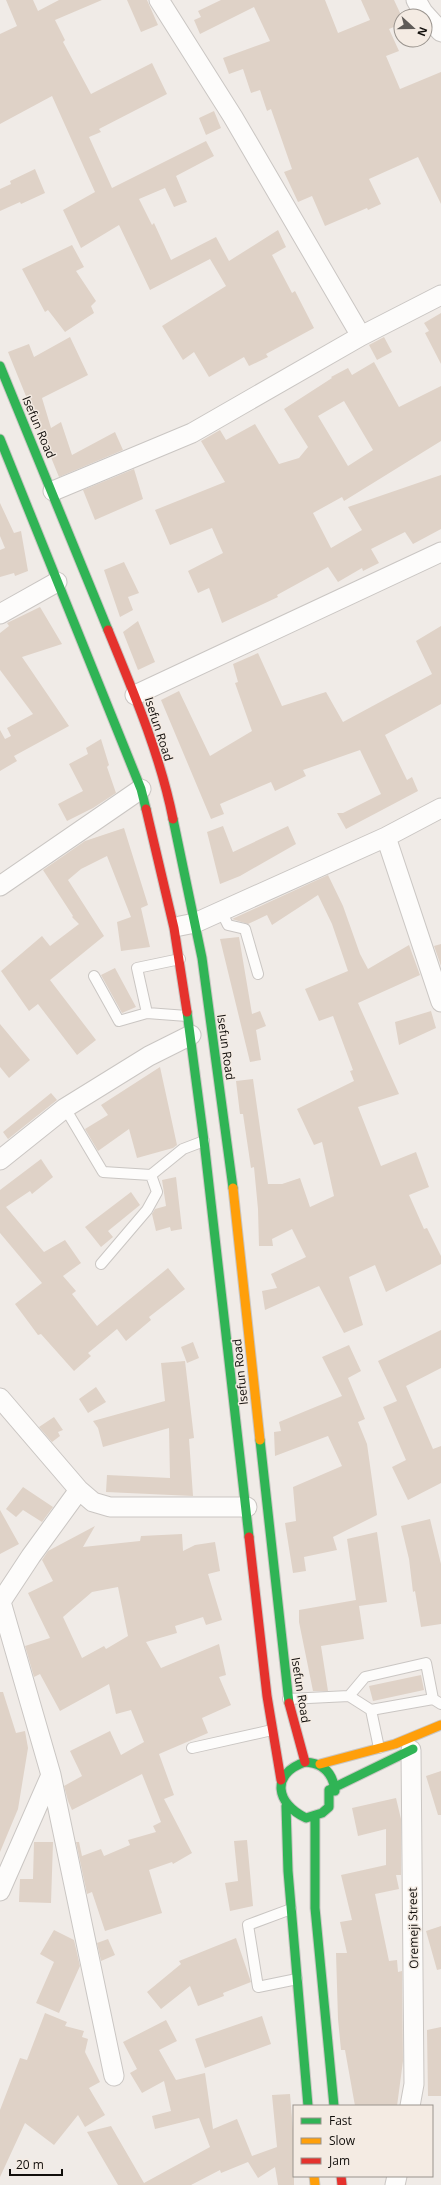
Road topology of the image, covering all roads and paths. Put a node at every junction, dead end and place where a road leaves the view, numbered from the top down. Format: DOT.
graph roads {
  1 [pos="159,0"];
  2 [pos="416,0"];
  3 [pos="441,32"];
  4 [pos="441,295"];
  5 [pos="360,336"];
  6 [pos="0,366"];
  7 [pos="0,439"];
  8 [pos="53,491"];
  9 [pos="441,552"];
  10 [pos="57,582"];
  11 [pos="0,614"];
  12 [pos="135,695"];
  13 [pos="141,789"];
  14 [pos="441,808"];
  15 [pos="386,837"];
  16 [pos="0,886"];
  17 [pos="221,911"];
  18 [pos="195,923"];
  19 [pos="174,928"];
  20 [pos="180,959"];
  21 [pos="258,974"];
  22 [pos="94,976"];
  23 [pos="441,1002"];
  24 [pos="147,1012"];
  25 [pos="187,1016"];
  26 [pos="190,1035"];
  27 [pos="65,1108"];
  28 [pos="204,1141"];
  29 [pos="0,1160"];
  30 [pos="151,1174"];
  31 [pos="101,1264"];
  32 [pos="0,1398"];
  33 [pos="79,1490"];
  34 [pos="247,1507"];
  35 [pos="0,1602"];
  36 [pos="349,1696"];
  37 [pos="288,1699"];
  38 [pos="437,1701"];
  39 [pos="371,1710"];
  40 [pos="441,1725"];
  41 [pos="272,1730"];
  42 [pos="192,1748"];
  43 [pos="380,1748"];
  44 [pos="418,1748"];
  45 [pos="305,1762"];
  46 [pos="320,1764"];
  47 [pos="51,1775"];
  48 [pos="281,1780"];
  49 [pos="329,1790"];
  50 [pos="286,1806"];
  51 [pos="315,1816"];
  52 [pos="0,1891"];
  53 [pos="291,1909"];
  54 [pos="297,1979"];
  55 [pos="114,2076"];
  56 [pos="308,2105"];
  57 [pos="334,2105"];
  58 [pos="410,2105"];
  1 -- 5 [label="street"];
  2 -- 3 [label="street"];
  4 -- 5 [label="street"];
  5 -- 8 [label="street"];
  6 -- 8 [label="street, Isefun Road"];
  7 -- 10 [label="street, Isefun Road"];
  8 -- 12 [label="street, Isefun Road"];
  9 -- 12 [label="street"];
  10 -- 11 [label="street"];
  10 -- 13 [label="street, Isefun Road"];
  12 -- 18 [label="street, Isefun Road"];
  13 -- 16 [label="street"];
  13 -- 19 [label="street, Isefun Road"];
  14 -- 15 [label="street"];
  15 -- 17 [label="street"];
  15 -- 23 [label="street"];
  17 -- 18 [label="street"];
  17 -- 21 [label="lane"];
  18 -- 19 [label="street"];
  18 -- 37 [label="street, Isefun Road"];
  19 -- 20 [label="street, Isefun Road"];
  20 -- 24 [label="lane"];
  20 -- 25 [label="street, Isefun Road"];
  22 -- 24 [label="lane"];
  24 -- 25 [label="lane"];
  25 -- 26 [label="street, Isefun Road"];
  26 -- 27 [label="street"];
  26 -- 28 [label="street, Isefun Road"];
  27 -- 29 [label="street"];
  27 -- 30 [label="lane"];
  28 -- 30 [label="lane"];
  28 -- 34 [label="street, Isefun Road"];
  30 -- 31 [label="lane"];
  32 -- 33 [label="street"];
  33 -- 34 [label="street"];
  33 -- 35 [label="street"];
  34 -- 41 [label="street, Isefun Road"];
  35 -- 47 [label="street"];
  36 -- 37 [label="lane"];
  36 -- 38 [label="lane"];
  36 -- 39 [label="lane"];
  37 -- 45 [label="street, Isefun Road"];
  38 -- 39 [label="lane"];
  39 -- 43 [label="lane"];
  40 -- 43 [label="street"];
  41 -- 42 [label="lane"];
  41 -- 48 [label="street, Isefun Road"];
  43 -- 46 [label="street"];
  44 -- 49 [label="street"];
  44 -- 58 [label="street, Oremeji Street"];
  45 -- 46 [label="street"];
  45 -- 48 [label="street"];
  46 -- 49 [label="street"];
  47 -- 52 [label="street"];
  47 -- 55 [label="street"];
  48 -- 50 [label="street"];
  49 -- 51 [label="street"];
  50 -- 51 [label="street"];
  50 -- 53 [label="street"];
  51 -- 57 [label="street"];
  53 -- 54 [label="street"];
  53 -- 54 [label="lane"];
  54 -- 56 [label="street"];
}
